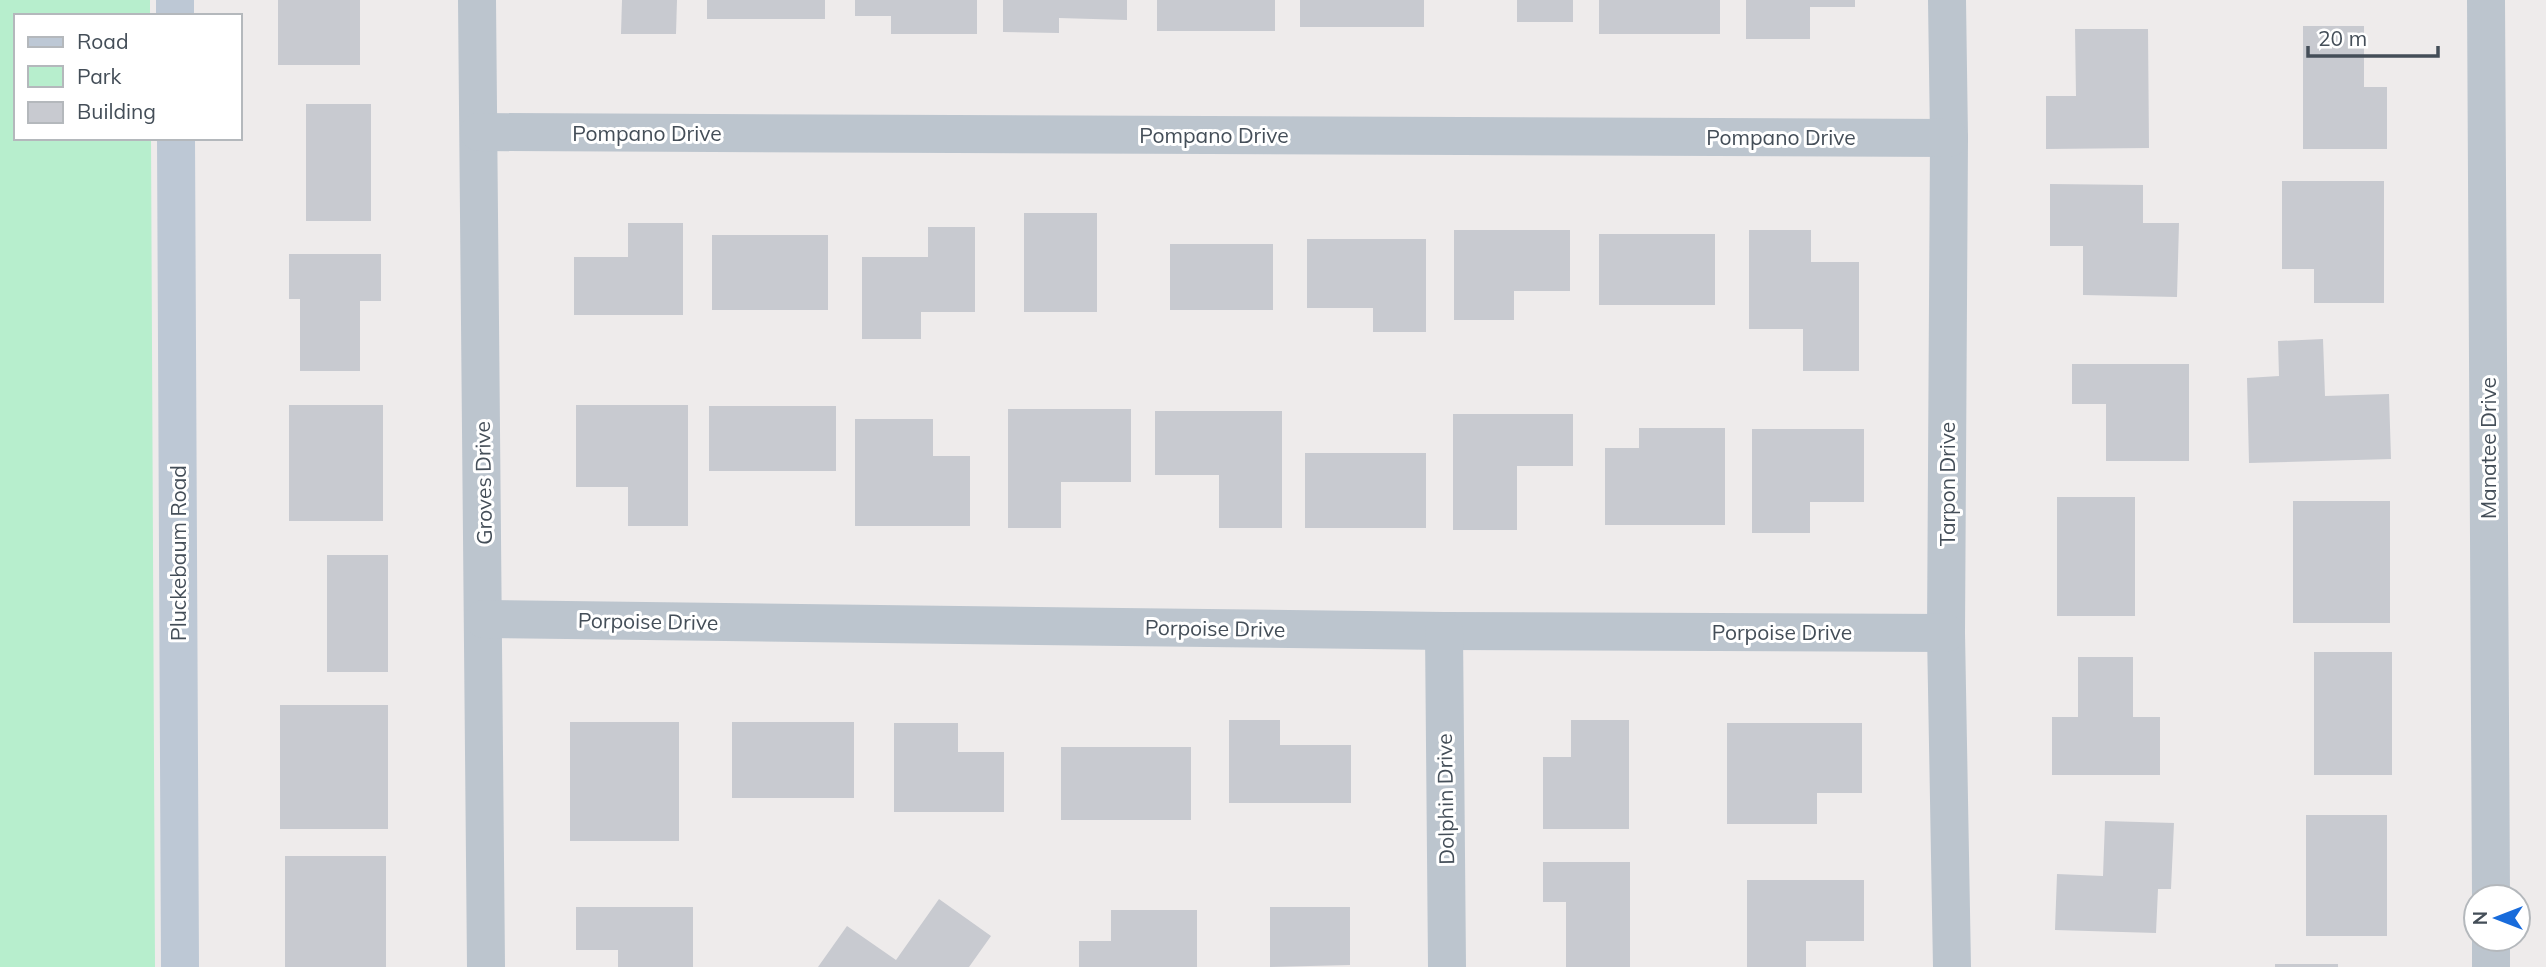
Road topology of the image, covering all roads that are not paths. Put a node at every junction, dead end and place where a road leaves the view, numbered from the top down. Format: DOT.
graph roads {
  1 [pos="477,0"];
  2 [pos="1947,0"];
  3 [pos="2486,0"];
  4 [pos="479,132"];
  5 [pos="1949,138"];
  6 [pos="176,140"];
  7 [pos="484,619"];
  8 [pos="1444,631"];
  9 [pos="1946,632"];
  10 [pos="2491,883"];
  11 [pos="180,967"];
  12 [pos="486,967"];
  13 [pos="1447,967"];
  14 [pos="1952,967"];
  1 -- 4 [label="street, Groves Drive"];
  2 -- 5 [label="street, Tarpon Drive"];
  3 -- 10 [label="street, Manatee Drive"];
  4 -- 5 [label="street, Pompano Drive"];
  4 -- 7 [label="street, Groves Drive"];
  5 -- 9 [label="street, Tarpon Drive"];
  6 -- 11 [label="street, Pluckebaum Road"];
  7 -- 8 [label="street, Porpoise Drive"];
  7 -- 12 [label="street, Groves Drive"];
  8 -- 9 [label="street, Porpoise Drive"];
  8 -- 13 [label="street, Dolphin Drive"];
  9 -- 14 [label="street, Tarpon Drive"];
}
